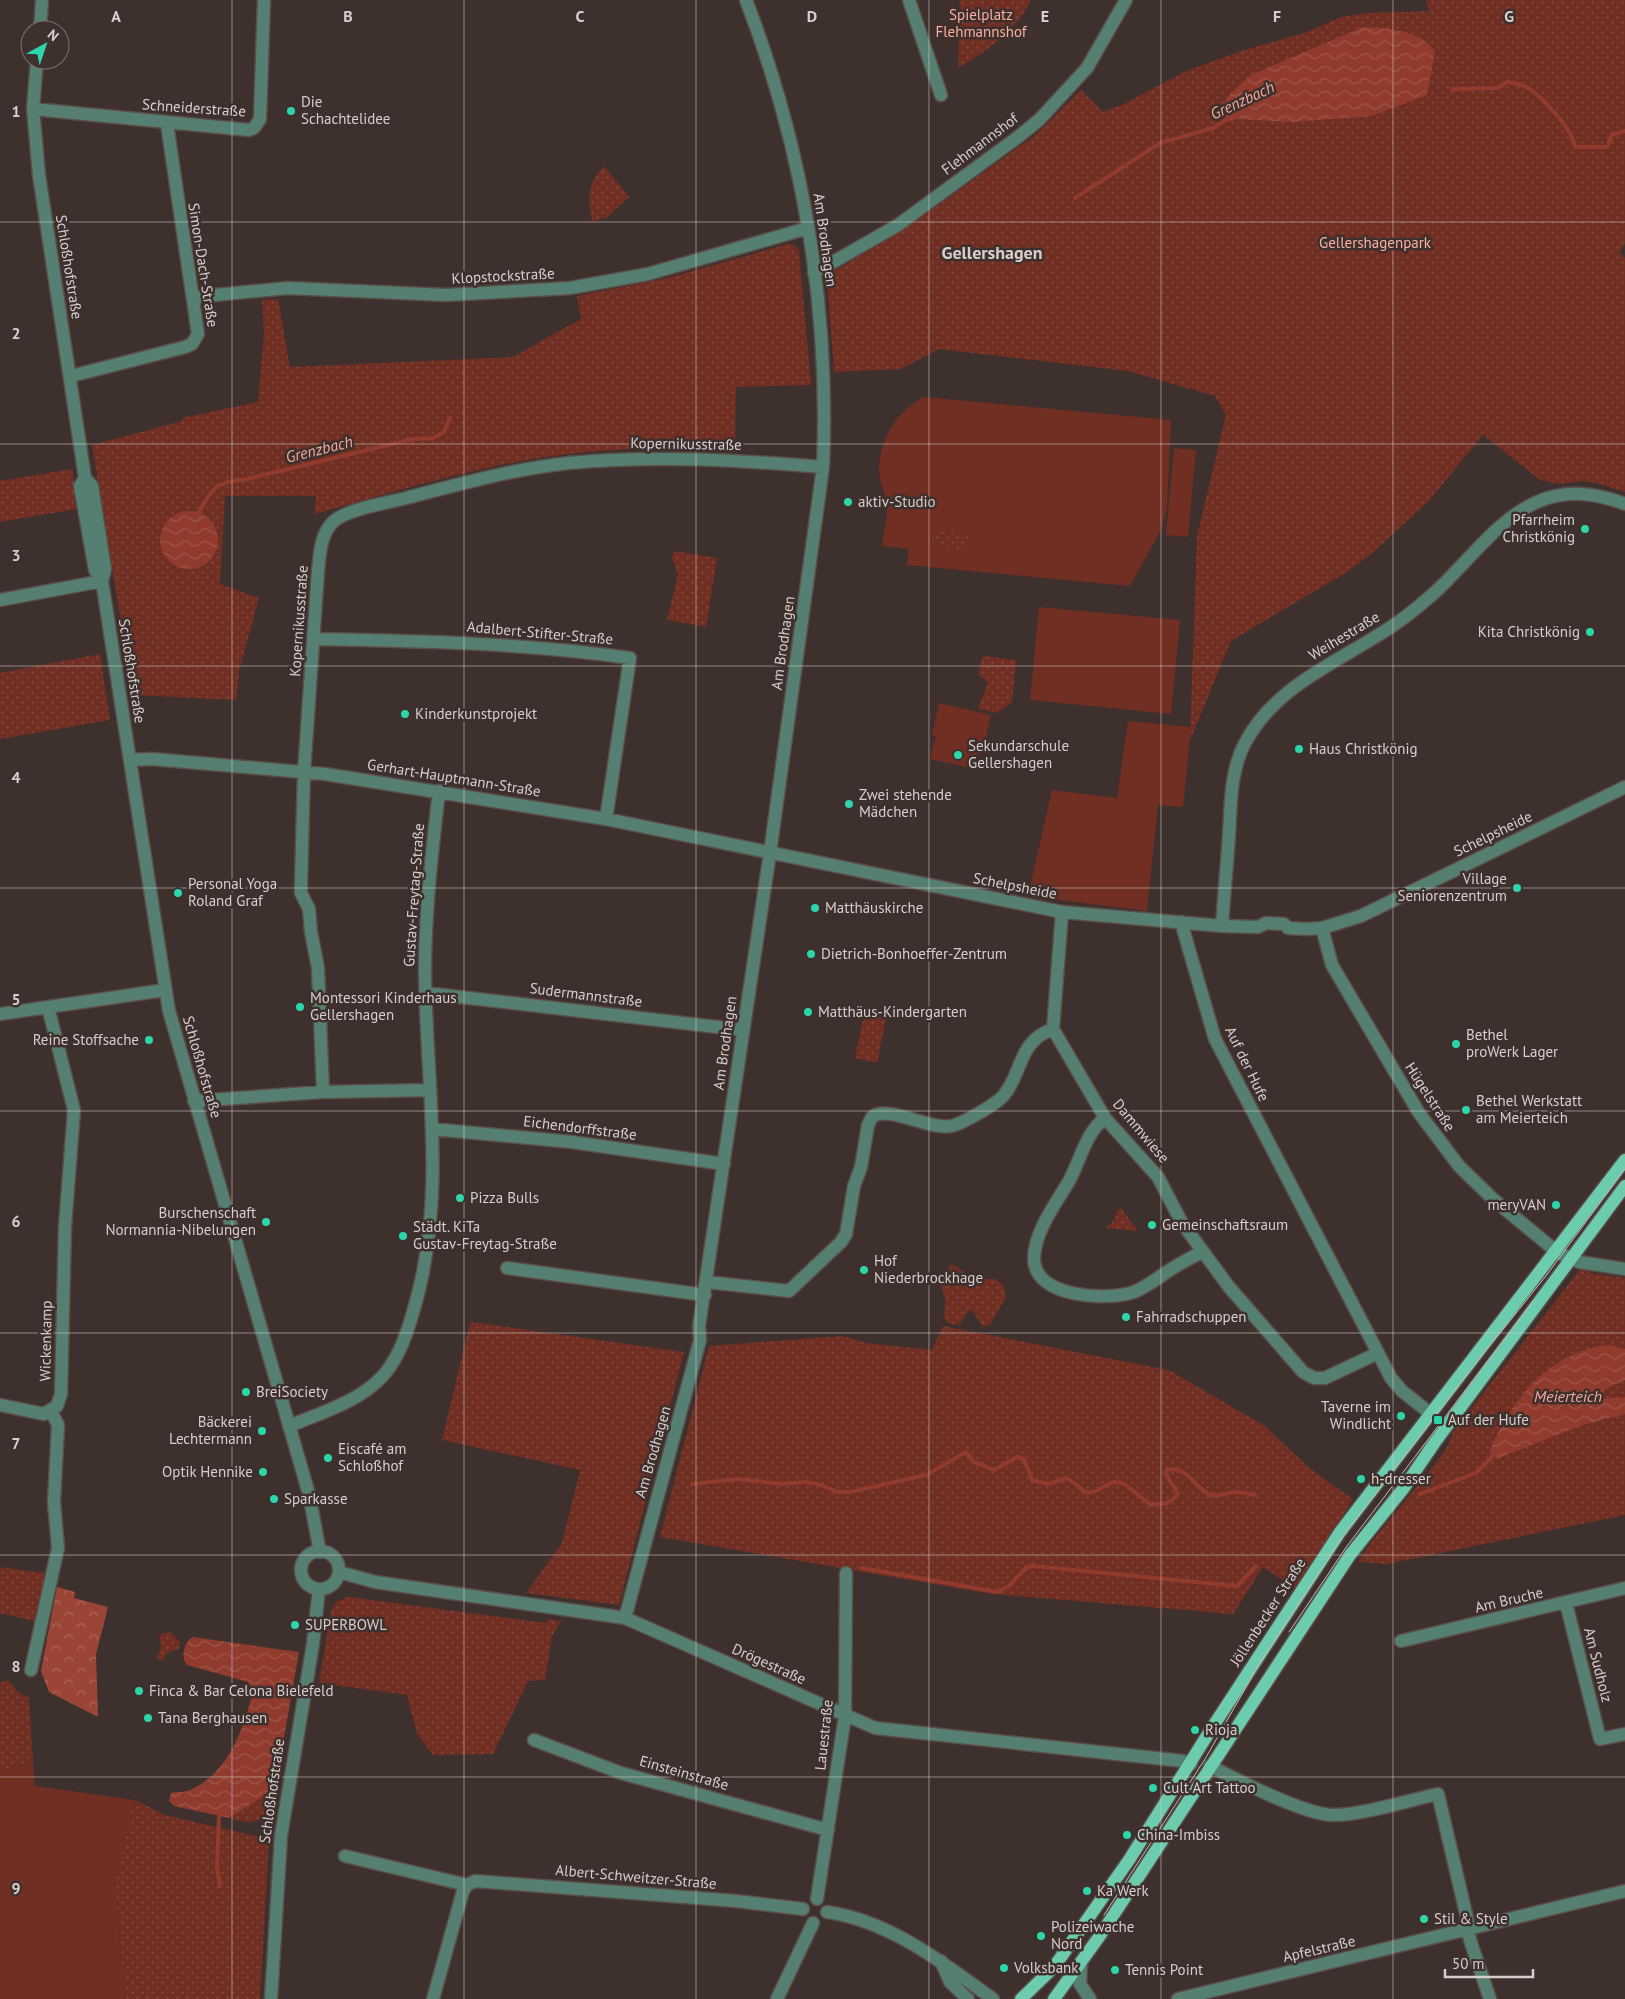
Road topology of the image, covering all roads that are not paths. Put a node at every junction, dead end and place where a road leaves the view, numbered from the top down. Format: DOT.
graph roads {
  1 [pos="42,0"];
  2 [pos="264,0"];
  3 [pos="746,0"];
  4 [pos="909,0"];
  5 [pos="1126,0"];
  6 [pos="41,20"];
  7 [pos="36,70"];
  8 [pos="941,95"];
  9 [pos="33,109"];
  10 [pos="167,124"];
  11 [pos="808,228"];
  12 [pos="814,273"];
  13 [pos="194,297"];
  14 [pos="71,376"];
  15 [pos="822,467"];
  16 [pos="1625,504"];
  17 [pos="102,581"];
  18 [pos="0,600"];
  19 [pos="314,639"];
  20 [pos="130,760"];
  21 [pos="304,772"];
  22 [pos="1625,787"];
  23 [pos="439,791"];
  24 [pos="606,819"];
  25 [pos="770,853"];
  26 [pos="1062,912"];
  27 [pos="1181,922"];
  28 [pos="1222,926"];
  29 [pos="1322,928"];
  30 [pos="165,990"];
  31 [pos="426,993"];
  32 [pos="48,1007"];
  33 [pos="0,1014"];
  34 [pos="1053,1029"];
  35 [pos="743,1030"];
  36 [pos="430,1090"];
  37 [pos="323,1092"];
  38 [pos="194,1101"];
  39 [pos="1106,1118"];
  40 [pos="432,1129"];
  41 [pos="1625,1160"];
  42 [pos="724,1164"];
  43 [pos="1625,1186"];
  44 [pos="1203,1252"];
  45 [pos="1557,1252"];
  46 [pos="1572,1259"];
  47 [pos="507,1268"];
  48 [pos="1625,1269"];
  49 [pos="706,1288"];
  50 [pos="1378,1353"];
  51 [pos="0,1405"];
  52 [pos="51,1411"];
  53 [pos="1430,1414"];
  54 [pos="289,1426"];
  55 [pos="320,1552"];
  56 [pos="338,1572"];
  57 [pos="846,1573"];
  58 [pos="1625,1588"];
  59 [pos="319,1589"];
  60 [pos="1566,1603"];
  61 [pos="625,1618"];
  62 [pos="1401,1641"];
  63 [pos="32,1670"];
  64 [pos="845,1716"];
  65 [pos="1625,1734"];
  66 [pos="534,1740"];
  67 [pos="1191,1764"];
  68 [pos="1210,1766"];
  69 [pos="828,1830"];
  70 [pos="345,1856"];
  71 [pos="467,1885"];
  72 [pos="1625,1891"];
  73 [pos="817,1899"];
  74 [pos="803,1909"];
  75 [pos="827,1912"];
  76 [pos="813,1923"];
  77 [pos="1468,1930"];
  78 [pos="941,1961"];
  79 [pos="1081,1964"];
  80 [pos="271,1999"];
  81 [pos="433,1999"];
  82 [pos="777,1999"];
  83 [pos="968,1999"];
  84 [pos="993,1999"];
  85 [pos="1021,1999"];
  86 [pos="1054,1999"];
  87 [pos="1090,1999"];
  88 [pos="1178,1999"];
  89 [pos="1490,1999"];
  1 -- 6 [label="street"];
  2 -- 10 [label="street, Schneiderstraße"];
  3 -- 11 [label="street, Am Brodhagen"];
  4 -- 8 [label="street"];
  5 -- 12 [label="street, Flehmannshof"];
  7 -- 9 [label="street, Schloßhofstraße"];
  9 -- 10 [label="street, Schneiderstraße"];
  9 -- 14 [label="street, Schloßhofstraße"];
  10 -- 13 [label="street, Simon-Dach-Straße"];
  11 -- 12 [label="street, Am Brodhagen"];
  11 -- 13 [label="street, Klopstockstraße"];
  12 -- 15 [label="street, Am Brodhagen"];
  13 -- 14 [label="street, Simon-Dach-Straße"];
  14 -- 17 [label="street, Schloßhofstraße"];
  15 -- 19 [label="street, Kopernikusstraße"];
  15 -- 25 [label="street, Am Brodhagen"];
  16 -- 28 [label="street, Weihestraße"];
  17 -- 18 [label="street"];
  17 -- 20 [label="street, Schloßhofstraße"];
  19 -- 21 [label="street, Kopernikusstraße"];
  19 -- 24 [label="street, Adalbert-Stifter-Straße"];
  20 -- 21 [label="street, Gerhart-Hauptmann-Straße"];
  20 -- 30 [label="street, Schloßhofstraße"];
  21 -- 23 [label="street, Gerhart-Hauptmann-Straße"];
  21 -- 37 [label="street, Kopernikusstraße"];
  22 -- 29 [label="street, Schelpsheide"];
  23 -- 24 [label="street, Gerhart-Hauptmann-Straße"];
  23 -- 31 [label="street, Gustav-Freytag-Straße"];
  24 -- 25 [label="street, Gerhart-Hauptmann-Straße"];
  25 -- 26 [label="street, Schelpsheide"];
  25 -- 35 [label="street, Am Brodhagen"];
  26 -- 27 [label="street, Schelpsheide"];
  26 -- 34 [label="street"];
  27 -- 28 [label="street, Schelpsheide"];
  27 -- 50 [label="street, Auf der Hufe"];
  28 -- 29 [label="street, Schelpsheide"];
  29 -- 45 [label="street, Hügelstraße"];
  30 -- 32 [label="street"];
  30 -- 38 [label="street, Schloßhofstraße"];
  31 -- 35 [label="street, Sudermannstraße"];
  31 -- 36 [label="street, Gustav-Freytag-Straße"];
  32 -- 33 [label="street"];
  32 -- 52 [label="street, Wickenkamp"];
  34 -- 39 [label="street, Dammwiese"];
  34 -- 49 [label="street"];
  35 -- 42 [label="street, Am Brodhagen"];
  36 -- 37 [label="street"];
  36 -- 40 [label="street, Gustav-Freytag-Straße"];
  37 -- 38 [label="street"];
  38 -- 54 [label="street, Schloßhofstraße"];
  39 -- 44 [label="street, Dammwiese"];
  39 -- 44 [label="street"];
  40 -- 42 [label="street, Eichendorffstraße"];
  40 -- 54 [label="street, Gustav-Freytag-Straße"];
  41 -- 45 [label="main road, Jöllenbecker Straße"];
  42 -- 49 [label="street, Am Brodhagen"];
  43 -- 46 [label="main road"];
  44 -- 50 [label="street, Dammwiese"];
  45 -- 46 [label="street"];
  45 -- 53 [label="main road, Jöllenbecker Straße"];
  46 -- 48 [label="street"];
  46 -- 68 [label="main road"];
  47 -- 49 [label="street"];
  49 -- 61 [label="street, Am Brodhagen"];
  50 -- 53 [label="street, Auf der Hufe"];
  51 -- 52 [label="street"];
  52 -- 63 [label="street"];
  53 -- 67 [label="main road, Jöllenbecker Straße"];
  54 -- 55 [label="street, Schloßhofstraße"];
  55 -- 56 [label="street"];
  55 -- 59 [label="street"];
  56 -- 59 [label="street"];
  56 -- 61 [label="street, Drögestraße"];
  57 -- 64 [label="street, Lauestraße"];
  58 -- 60 [label="street, Am Bruche"];
  59 -- 80 [label="street, Schloßhofstraße"];
  60 -- 62 [label="street, Am Bruche"];
  60 -- 65 [label="street, Am Sudholz"];
  61 -- 64 [label="street, Drögestraße"];
  64 -- 67 [label="street, Drögestraße"];
  64 -- 69 [label="street, Lauestraße"];
  66 -- 69 [label="street, Einsteinstraße"];
  67 -- 85 [label="main road, Jöllenbecker Straße"];
  68 -- 77 [label="street"];
  68 -- 79 [label="main road"];
  69 -- 73 [label="street, Lauestraße"];
  70 -- 71 [label="street, Albert-Schweitzer-Straße"];
  71 -- 74 [label="street, Albert-Schweitzer-Straße"];
  71 -- 81 [label="street"];
  72 -- 77 [label="street, Apfelstraße"];
  73 -- 74 [label="street"];
  73 -- 75 [label="street"];
  74 -- 76 [label="street"];
  75 -- 76 [label="street"];
  75 -- 78 [label="street"];
  76 -- 82 [label="street"];
  77 -- 88 [label="street, Apfelstraße"];
  77 -- 89 [label="street"];
  78 -- 83 [label="street"];
  78 -- 84 [label="street"];
  79 -- 86 [label="main road"];
  79 -- 87 [label="street"];
}
